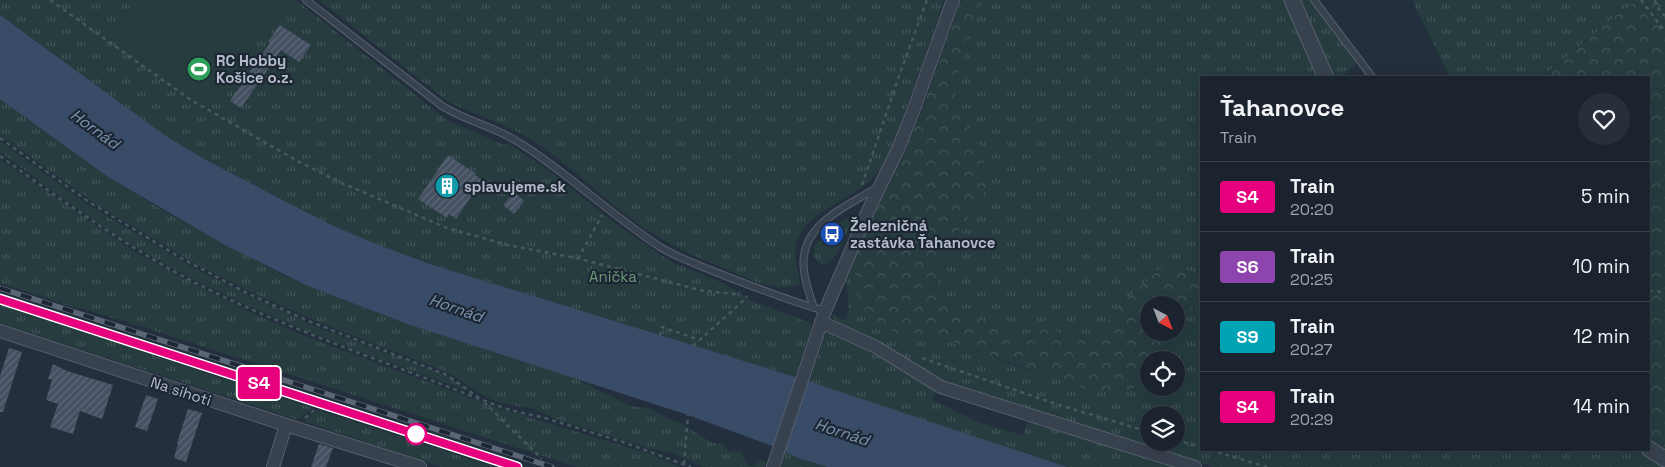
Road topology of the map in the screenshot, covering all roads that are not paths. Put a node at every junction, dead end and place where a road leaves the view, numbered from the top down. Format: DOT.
graph roads {
  1 [pos="306,0"];
  2 [pos="953,0"];
  3 [pos="1292,0"];
  4 [pos="1314,0"];
  5 [pos="1325,76"];
  6 [pos="1371,76"];
  7 [pos="881,185"];
  8 [pos="820,313"];
  9 [pos="0,330"];
  10 [pos="286,426"];
  11 [pos="1650,450"];
  12 [pos="1665,459"];
  13 [pos="273,467"];
  14 [pos="420,467"];
  15 [pos="773,467"];
  16 [pos="1195,467"];
  1 -- 8 [label="lane"];
  2 -- 7 [label="street"];
  3 -- 5 [label="street"];
  4 -- 6 [label="lane"];
  7 -- 8 [label="street"];
  7 -- 8 [label="lane"];
  8 -- 15 [label="street"];
  8 -- 16 [label="street"];
  9 -- 10 [label="street, Na sihoti"];
  10 -- 13 [label="street"];
  10 -- 14 [label="street, Na sihoti"];
  11 -- 12 [label="street"];
}
